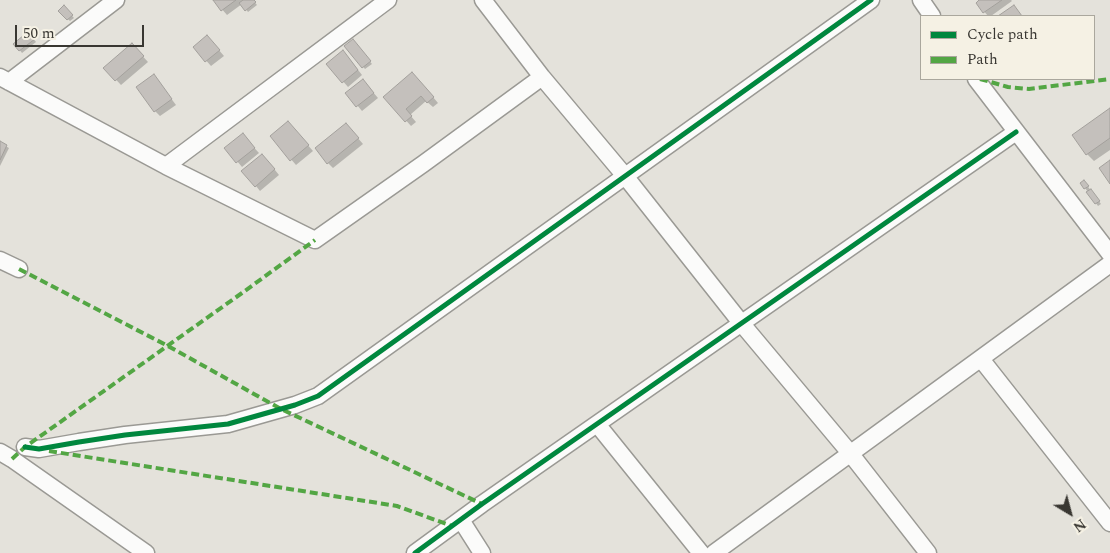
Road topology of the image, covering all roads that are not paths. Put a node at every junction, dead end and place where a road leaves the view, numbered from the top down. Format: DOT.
graph roads {
  1 [pos="116,0"];
  2 [pos="388,0"];
  3 [pos="483,0"];
  4 [pos="871,0"];
  5 [pos="921,0"];
  6 [pos="931,15"];
  7 [pos="542,77"];
  8 [pos="4,80"];
  9 [pos="977,80"];
  10 [pos="1016,132"];
  11 [pos="166,166"];
  12 [pos="624,176"];
  13 [pos="1110,254"];
  14 [pos="0,260"];
  15 [pos="1110,264"];
  16 [pos="19,269"];
  17 [pos="742,324"];
  18 [pos="981,359"];
  19 [pos="597,424"];
  20 [pos="25,447"];
  21 [pos="850,454"];
  22 [pos="4,460"];
  23 [pos="461,520"];
  24 [pos="1110,523"];
  25 [pos="719,551"];
  26 [pos="146,553"];
  27 [pos="415,553"];
  28 [pos="482,553"];
  29 [pos="701,553"];
  30 [pos="928,553"];
  1 -- 8 [label="street"];
  2 -- 11 [label="street"];
  3 -- 7 [label="street"];
  4 -- 12 [label="street"];
  5 -- 6 [label="street"];
  7 -- 11 [label="street"];
  7 -- 12 [label="street"];
  8 -- 11 [label="street"];
  9 -- 10 [label="street"];
  10 -- 13 [label="street"];
  10 -- 17 [label="street"];
  12 -- 17 [label="street"];
  12 -- 20 [label="street"];
  14 -- 16 [label="street"];
  15 -- 18 [label="street"];
  17 -- 19 [label="street"];
  17 -- 21 [label="street"];
  18 -- 21 [label="street"];
  18 -- 24 [label="street"];
  19 -- 23 [label="street"];
  19 -- 29 [label="street"];
  21 -- 25 [label="street"];
  21 -- 30 [label="street"];
  22 -- 26 [label="street"];
  23 -- 27 [label="street"];
  23 -- 28 [label="street"];
}
